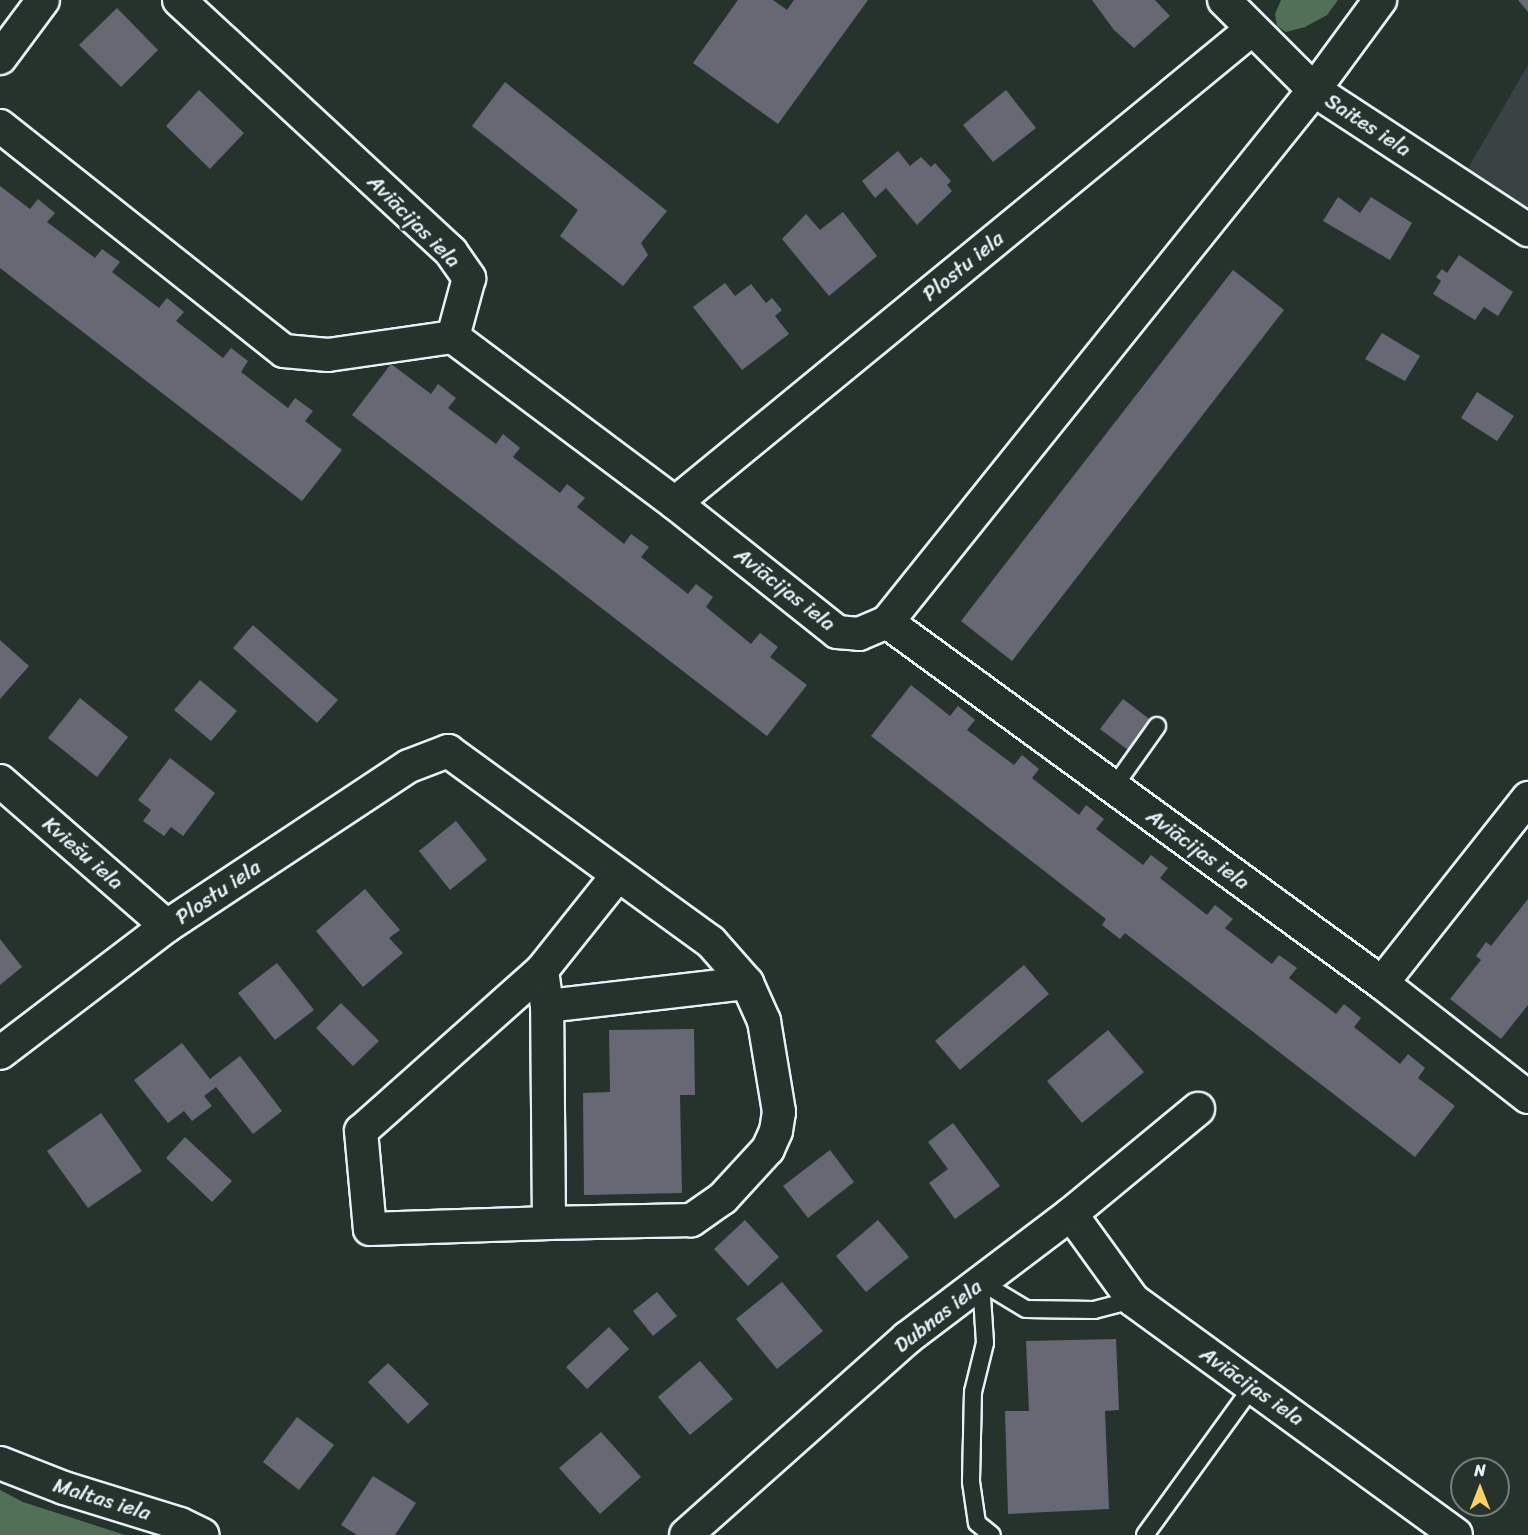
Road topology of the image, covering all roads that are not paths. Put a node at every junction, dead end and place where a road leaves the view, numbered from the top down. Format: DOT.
graph roads {
  1 [pos="43,0"];
  2 [pos="178,0"];
  3 [pos="1380,0"];
  4 [pos="1229,1"];
  5 [pos="1251,30"];
  6 [pos="0,58"];
  7 [pos="1314,90"];
  8 [pos="0,126"];
  9 [pos="1528,230"];
  10 [pos="453,337"];
  11 [pos="675,503"];
  12 [pos="887,622"];
  13 [pos="1157,726"];
  14 [pos="0,781"];
  15 [pos="1113,788"];
  16 [pos="1528,798"];
  17 [pos="617,876"];
  18 [pos="167,926"];
  19 [pos="542,970"];
  20 [pos="747,983"];
  21 [pos="1382,983"];
  22 [pos="547,1006"];
  23 [pos="0,1053"];
  24 [pos="1528,1097"];
  25 [pos="1198,1109"];
  26 [pos="1071,1214"];
  27 [pos="549,1223"];
  28 [pos="981,1282"];
  29 [pos="1133,1300"];
  30 [pos="1253,1386"];
  31 [pos="0,1463"];
  32 [pos="203,1535"];
  33 [pos="686,1535"];
  34 [pos="992,1535"];
  35 [pos="1145,1535"];
  36 [pos="1456,1535"];
  1 -- 6 [label="street"];
  2 -- 10 [label="street, Aviācijas iela"];
  3 -- 7 [label="street"];
  4 -- 5 [label="street, Saites iela"];
  5 -- 7 [label="street, Saites iela"];
  5 -- 11 [label="street, Plostu iela"];
  7 -- 9 [label="street, Saites iela"];
  7 -- 12 [label="street"];
  8 -- 10 [label="street"];
  10 -- 11 [label="street, Aviācijas iela"];
  11 -- 12 [label="street, Aviācijas iela"];
  12 -- 15 [label="street, Aviācijas iela"];
  13 -- 15 [label="lane"];
  14 -- 18 [label="street, Kviešu iela"];
  15 -- 21 [label="street, Aviācijas iela"];
  16 -- 21 [label="street"];
  17 -- 18 [label="street, Plostu iela"];
  17 -- 19 [label="street"];
  17 -- 20 [label="street"];
  18 -- 23 [label="street, Plostu iela"];
  19 -- 22 [label="street"];
  19 -- 27 [label="street"];
  20 -- 22 [label="street"];
  20 -- 27 [label="street"];
  21 -- 24 [label="street, Aviācijas iela"];
  22 -- 27 [label="street"];
  25 -- 26 [label="street, Dubnas iela"];
  26 -- 28 [label="street, Dubnas iela"];
  26 -- 29 [label="street, Aviācijas iela"];
  28 -- 29 [label="lane"];
  28 -- 33 [label="street, Dubnas iela"];
  28 -- 34 [label="lane"];
  29 -- 30 [label="street, Aviācijas iela"];
  30 -- 35 [label="lane"];
  30 -- 36 [label="street, Aviācijas iela"];
  31 -- 32 [label="street, Maltas iela"];
}
